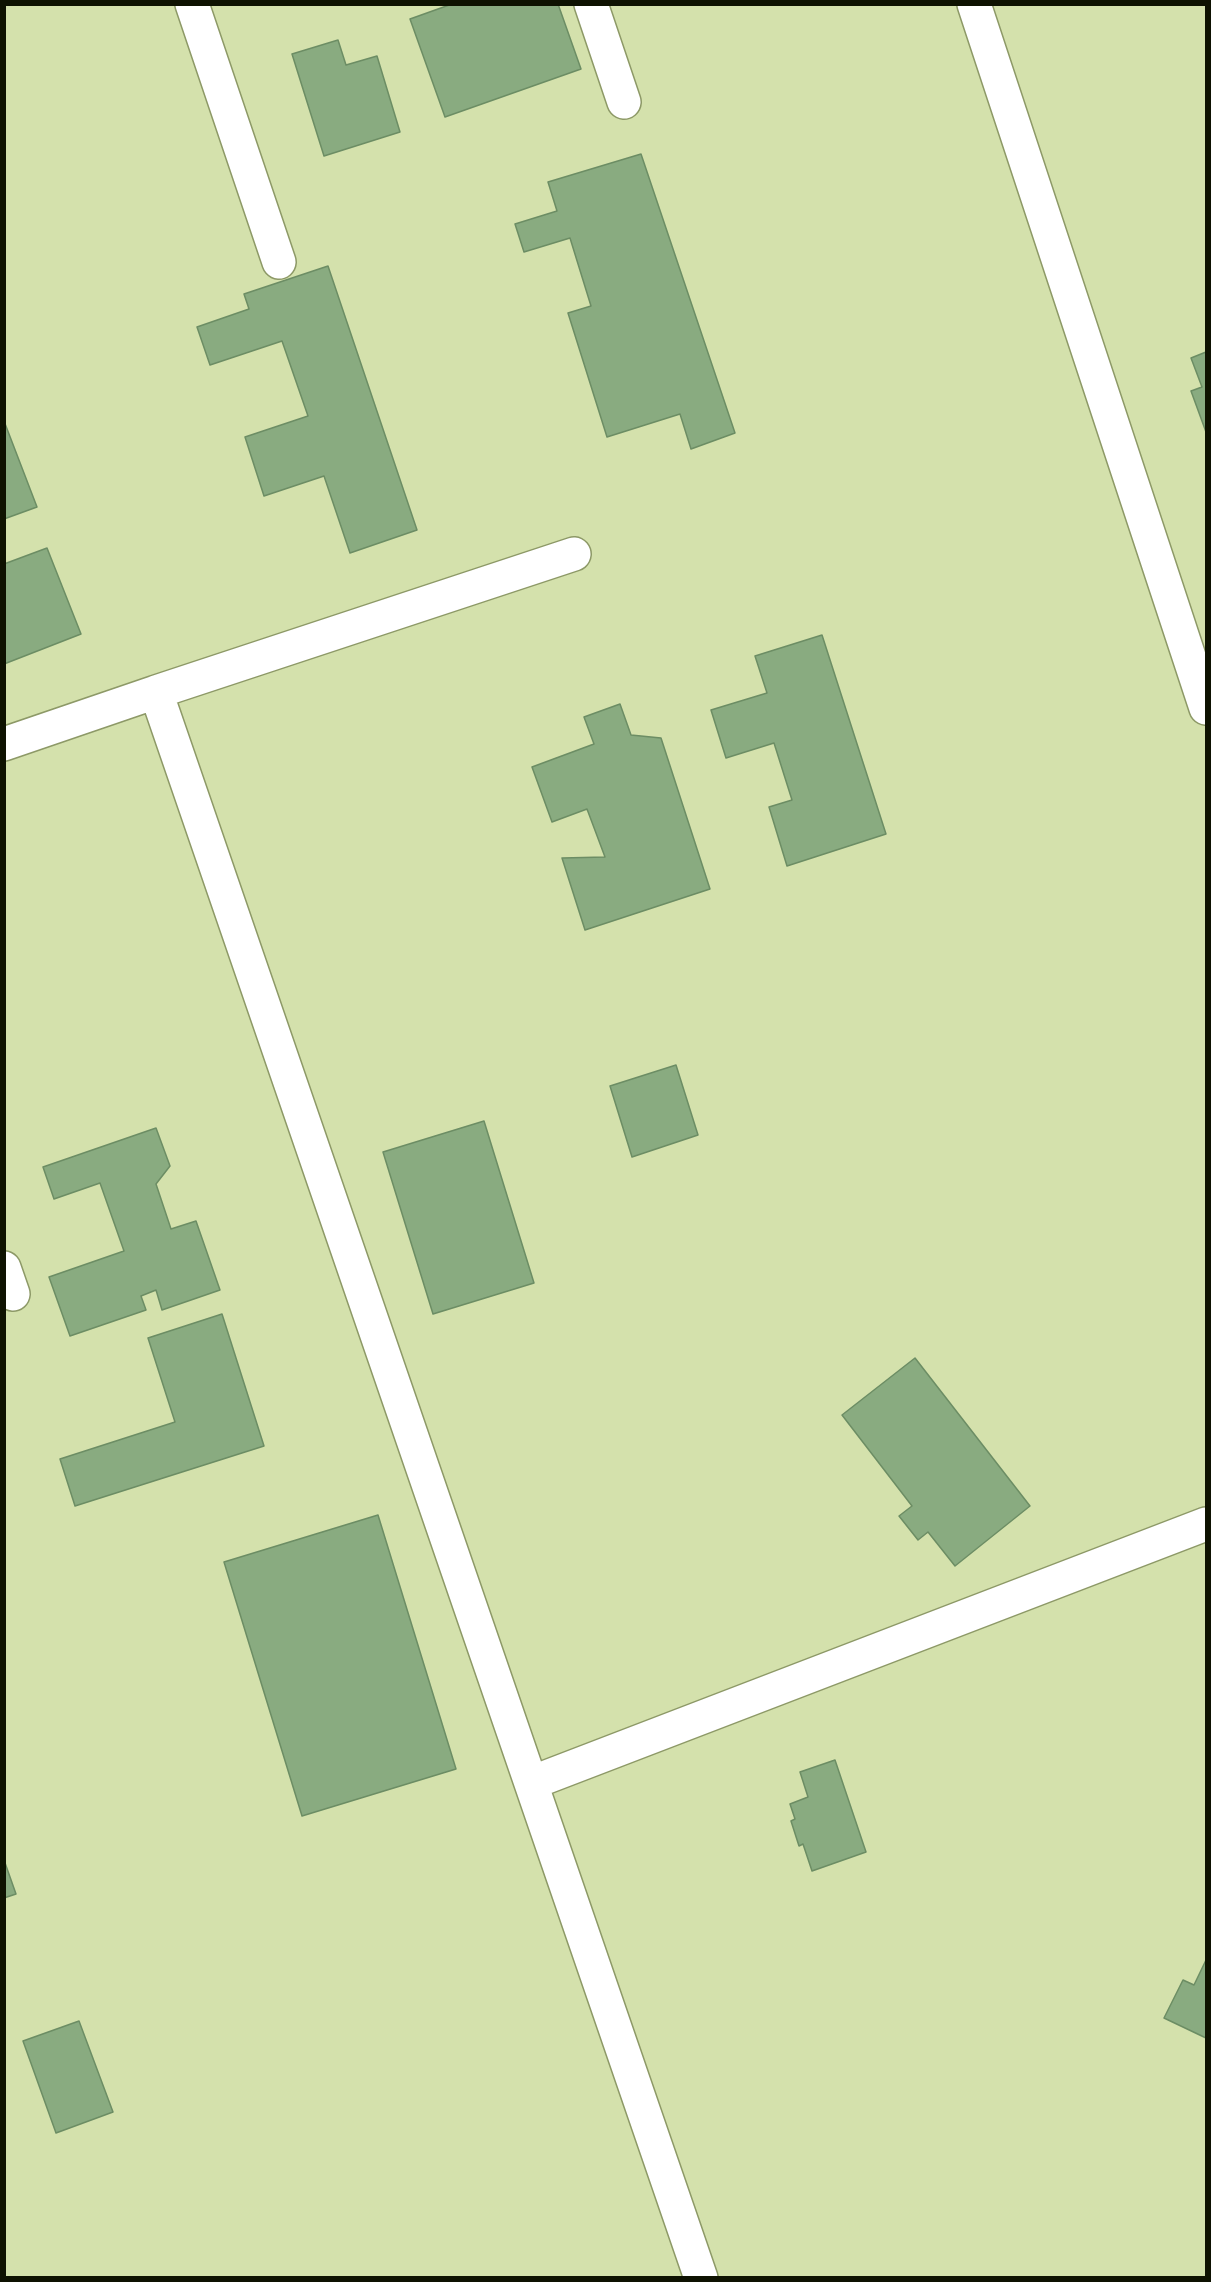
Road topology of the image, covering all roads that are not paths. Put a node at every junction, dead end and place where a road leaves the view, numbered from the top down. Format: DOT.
graph roads {
  1 [pos="192,4"];
  2 [pos="591,4"];
  3 [pos="974,4"];
  4 [pos="624,102"];
  5 [pos="279,262"];
  6 [pos="574,554"];
  7 [pos="156,692"];
  8 [pos="1206,708"];
  9 [pos="4,744"];
  10 [pos="1206,1524"];
  11 [pos="531,1783"];
  12 [pos="701,2277"];
  1 -- 5 [label="street"];
  2 -- 4 [label="street"];
  3 -- 8 [label="street"];
  6 -- 7 [label="street"];
  7 -- 9 [label="street"];
  7 -- 11 [label="street"];
  10 -- 11 [label="street"];
  11 -- 12 [label="street"];
}
